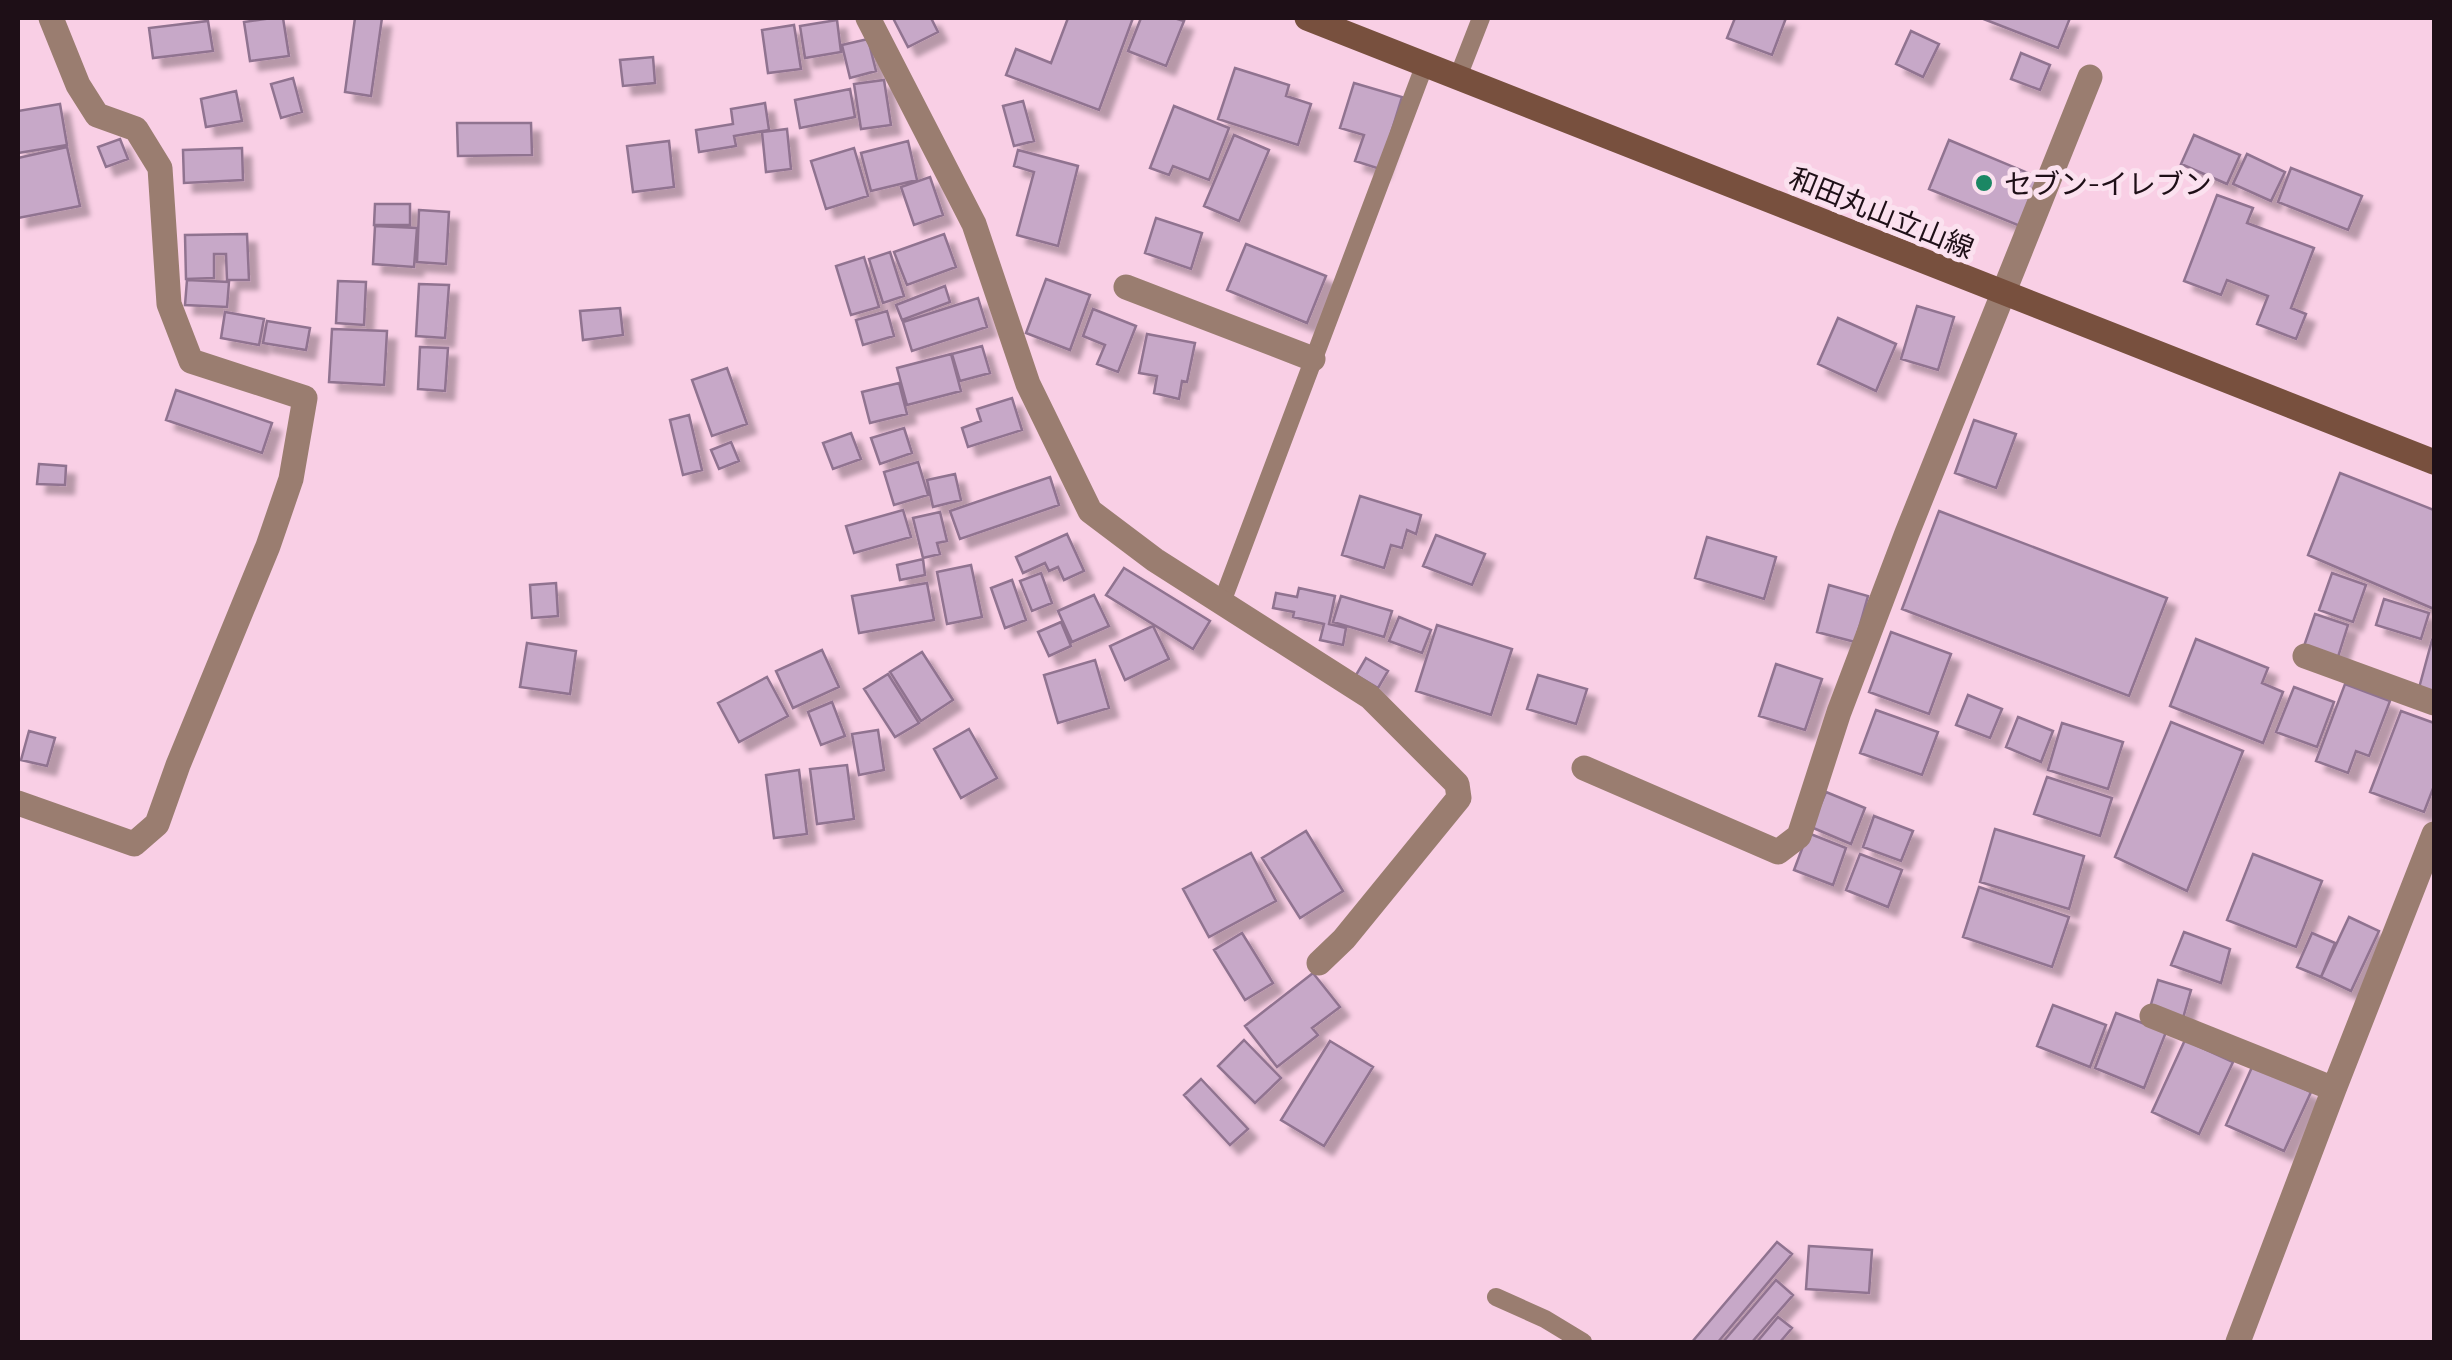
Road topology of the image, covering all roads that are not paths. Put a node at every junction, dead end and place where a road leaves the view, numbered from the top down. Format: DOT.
graph roads {
  1 [pos="51,18"];
  2 [pos="868,18"];
  3 [pos="1307,18"];
  4 [pos="1481,18"];
  5 [pos="1425,64"];
  6 [pos="1458,77"];
  7 [pos="2090,77"];
  8 [pos="1126,286"];
  9 [pos="2005,293"];
  10 [pos="1314,359"];
  11 [pos="2434,462"];
  12 [pos="1222,602"];
  13 [pos="2304,656"];
  14 [pos="2434,703"];
  15 [pos="1584,768"];
  16 [pos="18,804"];
  17 [pos="2434,834"];
  18 [pos="1320,963"];
  19 [pos="2152,1016"];
  20 [pos="2334,1089"];
  21 [pos="1496,1297"];
  22 [pos="1583,1342"];
  23 [pos="2238,1342"];
  1 -- 16 [label="street"];
  2 -- 12 [label="street"];
  3 -- 5 [label="main road, 和田丸山立山線"];
  4 -- 6 [label="lane"];
  5 -- 6 [label="main road, 和田丸山立山線"];
  5 -- 10 [label="lane"];
  6 -- 9 [label="main road, 和田丸山立山線"];
  7 -- 9 [label="street"];
  8 -- 10 [label="street"];
  9 -- 11 [label="main road, 和田丸山立山線"];
  9 -- 15 [label="street"];
  10 -- 12 [label="lane"];
  12 -- 18 [label="street"];
  13 -- 14 [label="street"];
  17 -- 20 [label="street"];
  19 -- 20 [label="street"];
  20 -- 23 [label="street"];
  21 -- 22 [label="lane"];
}
